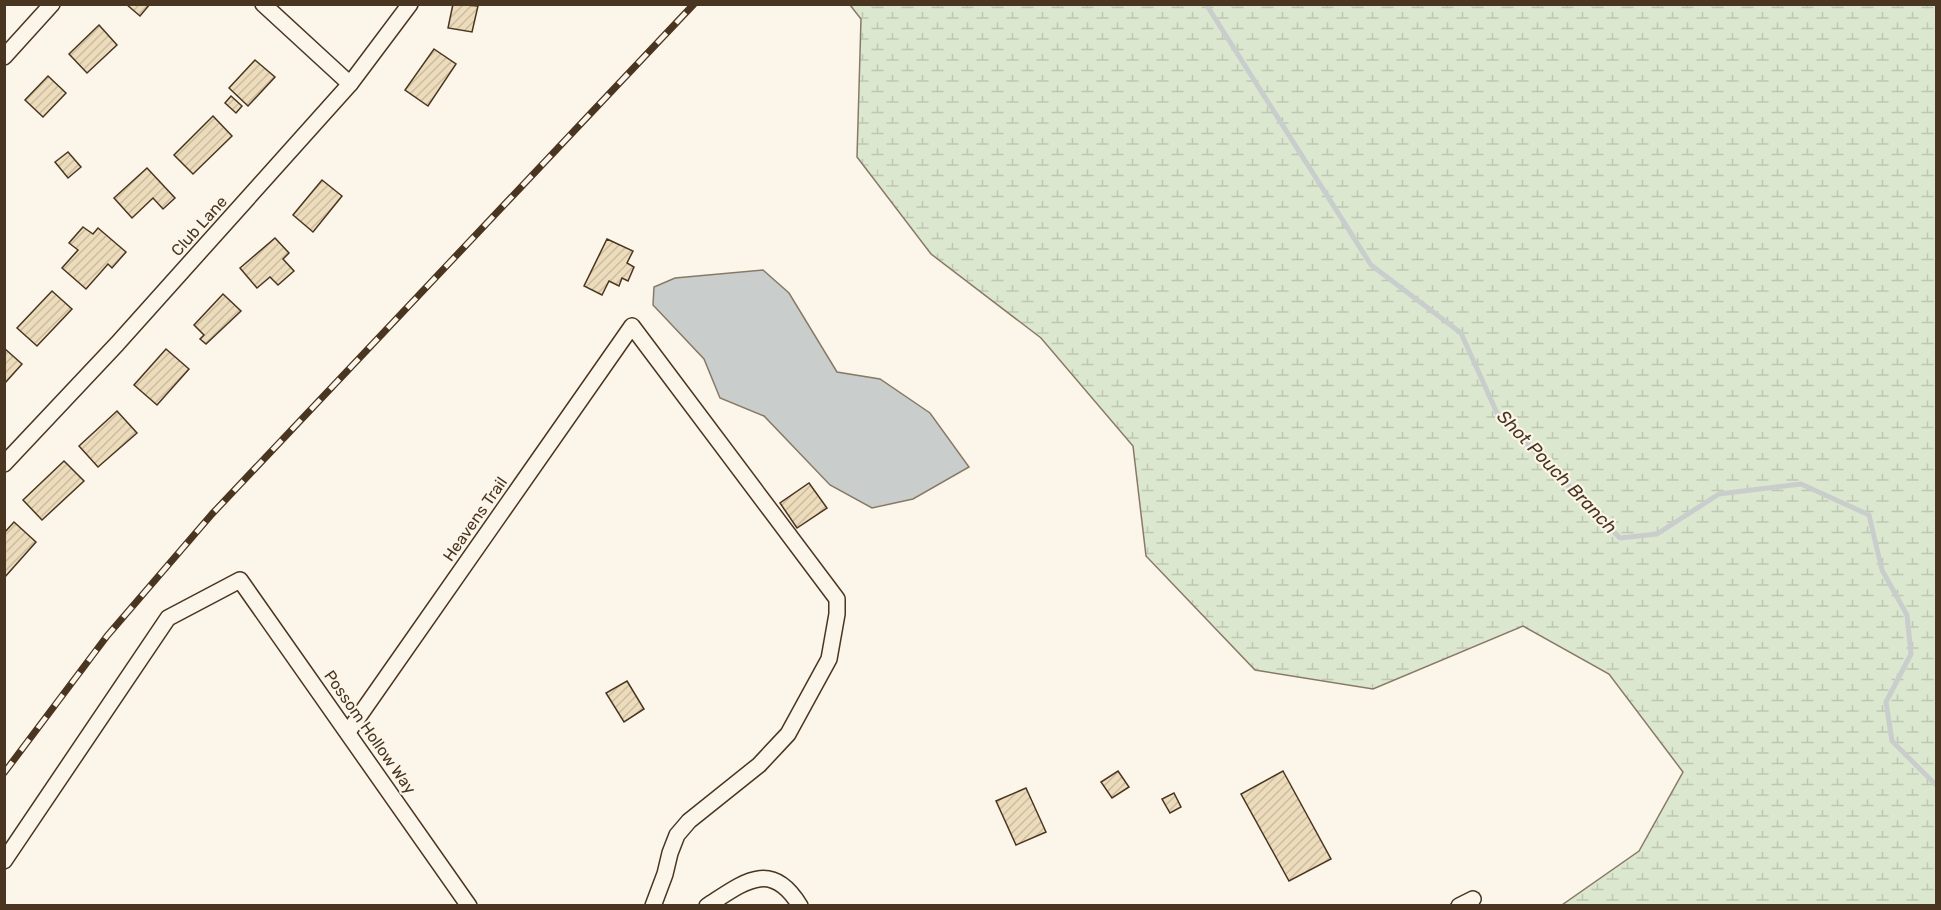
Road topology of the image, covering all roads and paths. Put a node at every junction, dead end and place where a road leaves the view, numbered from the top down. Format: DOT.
graph roads {
  1 [pos="52,4"];
  2 [pos="263,4"];
  3 [pos="411,4"];
  4 [pos="4,57"];
  5 [pos="350,84"];
  6 [pos="4,464"];
  7 [pos="348,732"];
  8 [pos="4,861"];
  9 [pos="469,906"];
  10 [pos="653,906"];
  11 [pos="707,906"];
  12 [pos="800,906"];
  1 -- 4 [label="street"];
  2 -- 5 [label="street"];
  3 -- 5 [label="street, Club Lane"];
  5 -- 6 [label="street, Club Lane"];
  7 -- 8 [label="street, Possom Hollow Way"];
  7 -- 9 [label="street, Possom Hollow Way"];
  7 -- 10 [label="street, Heavens Trail"];
  11 -- 12 [label="street"];
}
